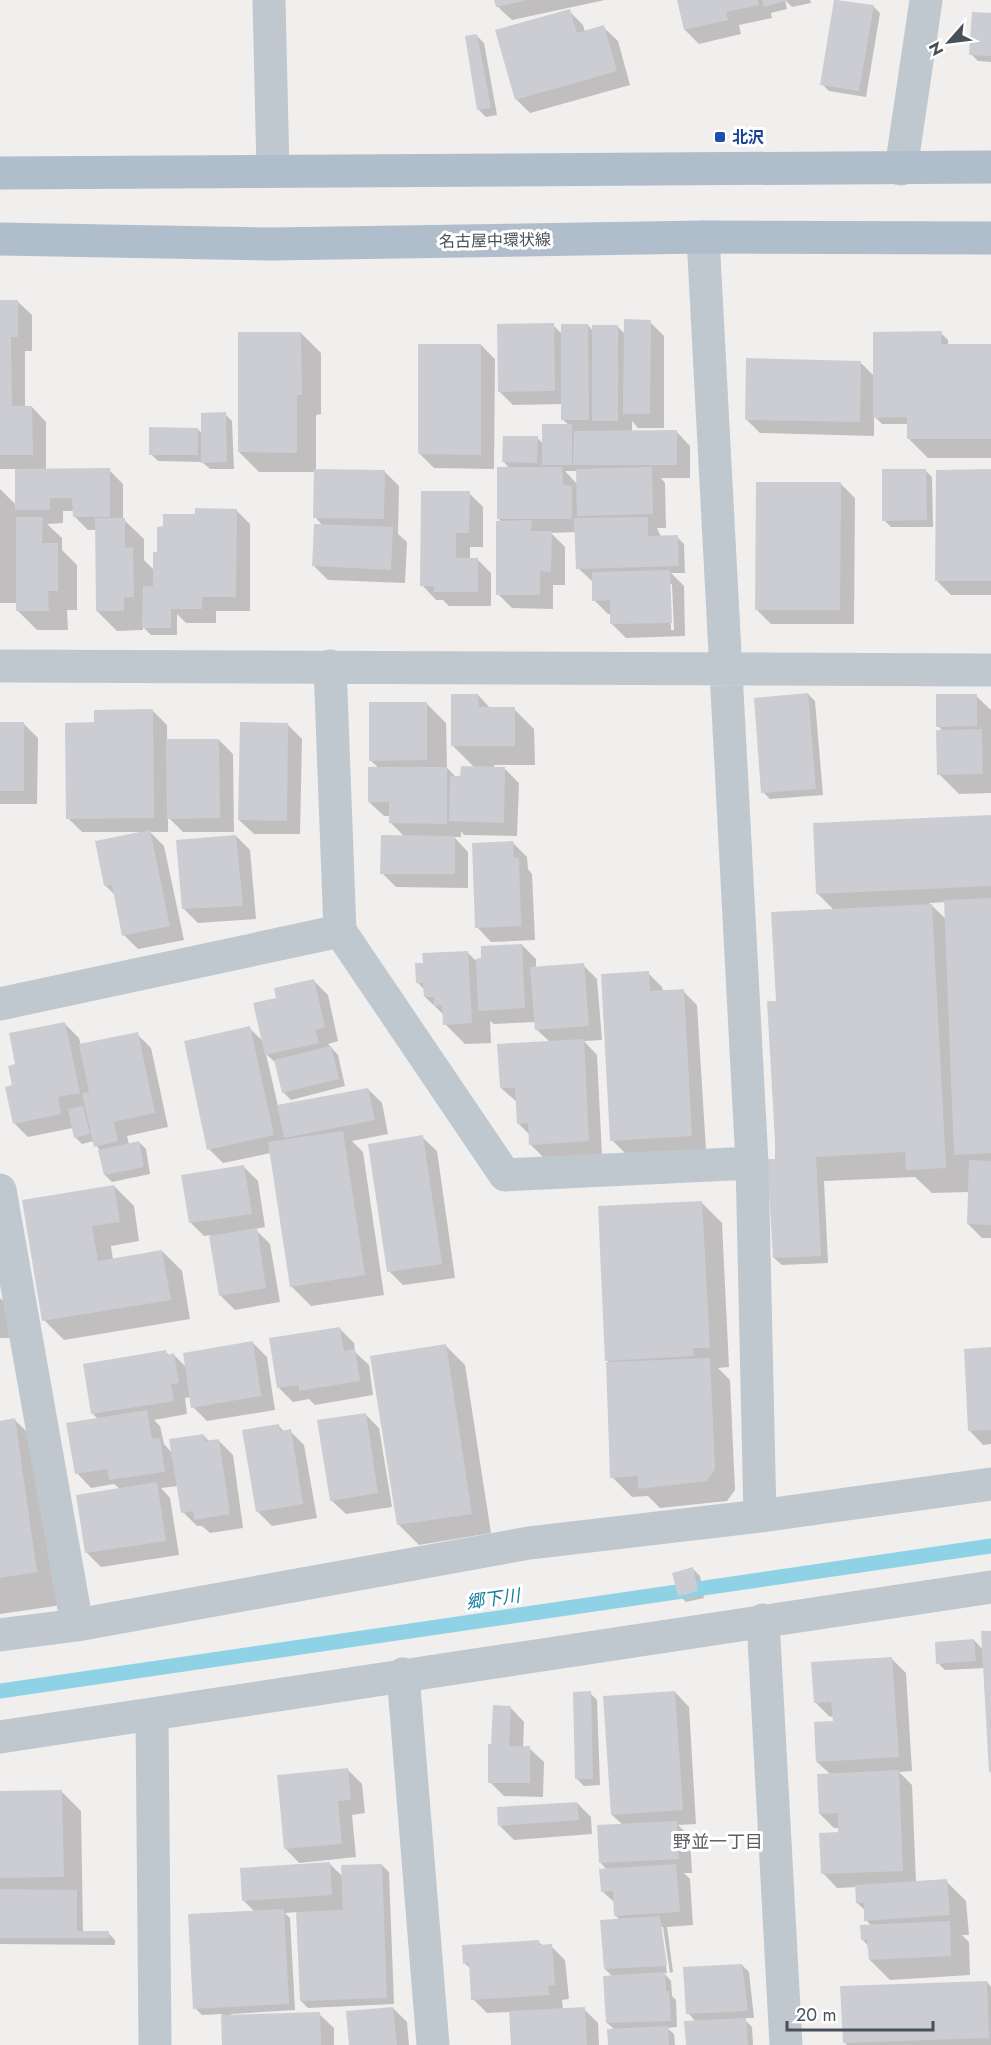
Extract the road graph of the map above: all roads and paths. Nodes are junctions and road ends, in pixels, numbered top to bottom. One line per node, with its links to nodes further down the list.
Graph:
1 (269, 0): 5 (street)
2 (926, 0): 4 (street)
3 (991, 167): 4 (main road)
4 (901, 169): 5 (main road)
5 (273, 171): 6 (main road)
6 (0, 173)
7 (703, 237): 8 (main road, 名古屋中環状線); 9 (main road, 名古屋中環状線); 12 (street)
8 (991, 238)
9 (0, 239)
10 (0, 666): 11 (street)
11 (330, 666): 12 (street); 14 (street)
12 (724, 670): 13 (street); 16 (street)
13 (991, 670)
14 (340, 931): 15 (street); 16 (street)
15 (0, 1004)
16 (752, 1163): 19 (street)
17 (0, 1190): 22 (street)
18 (991, 1484): 19 (street)
19 (760, 1516): 22 (street)
20 (991, 1587): 21 (street)
21 (763, 1620): 24 (street); 29 (street)
22 (77, 1625): 23 (street)
23 (0, 1635)
24 (403, 1674): 25 (street); 28 (street)
25 (152, 1716): 26 (street); 27 (street)
26 (0, 1737)
27 (154, 2045)
28 (433, 2045)
29 (786, 2045)

